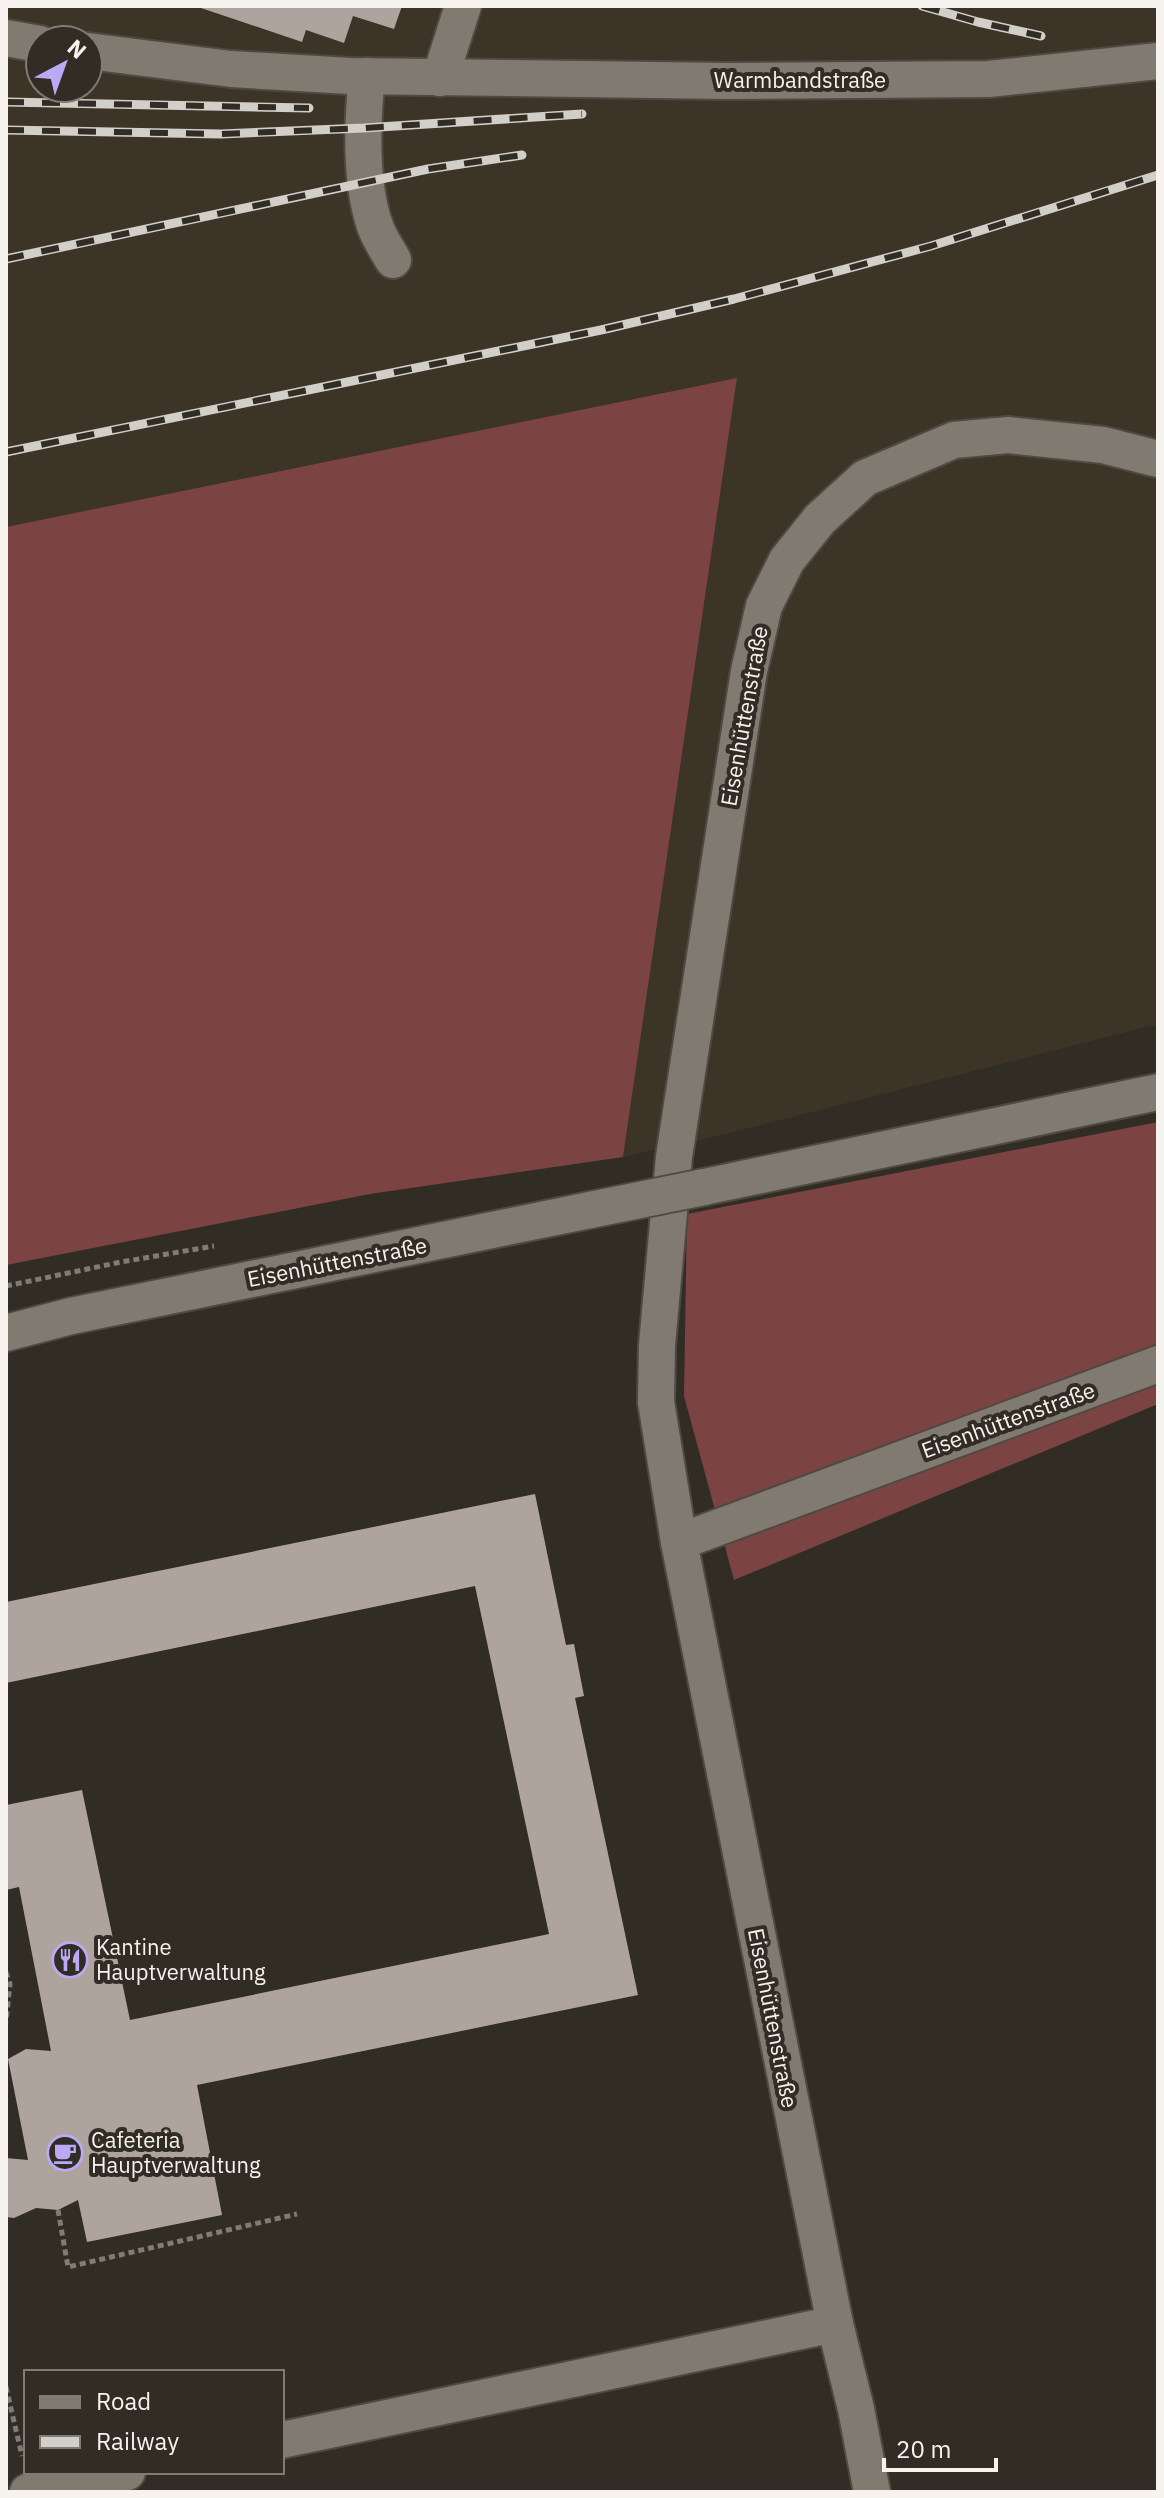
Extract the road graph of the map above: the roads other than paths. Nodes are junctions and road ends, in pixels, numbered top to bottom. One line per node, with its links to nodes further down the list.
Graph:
1 (463, 6): 5 (street)
2 (104, 53): 4 (street, Warmbandstraße)
3 (1158, 61): 5 (street, Warmbandstraße)
4 (367, 76): 5 (street, Warmbandstraße); 6 (street)
5 (440, 78)
6 (393, 260)
7 (1158, 459): 11 (street, Eisenhüttenstraße)
8 (1158, 1092): 9 (street, Eisenhüttenstraße, bridge)
9 (6, 1333)
10 (1158, 1364): 11 (street, Eisenhüttenstraße)
11 (679, 1542): 12 (street, Eisenhüttenstraße)
12 (835, 2324): 13 (street); 16 (street, Eisenhüttenstraße)
13 (284, 2440)
14 (117, 2474): 15 (street)
15 (29, 2492)
16 (872, 2492)

